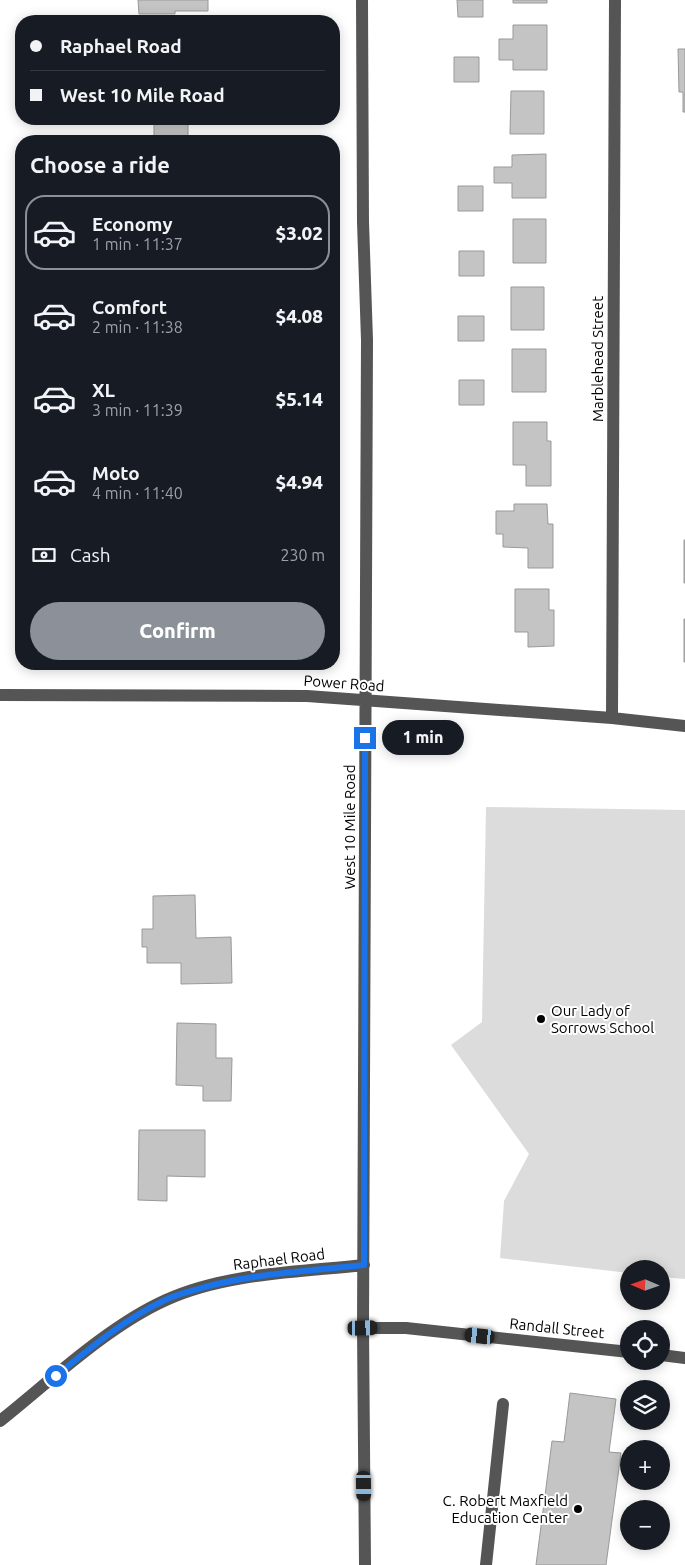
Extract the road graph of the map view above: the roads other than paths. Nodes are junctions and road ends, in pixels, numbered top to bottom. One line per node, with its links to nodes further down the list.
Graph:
1 (362, 0): 4 (street, West 10 Mile Road)
2 (615, 0): 5 (street, Marblehead Street)
3 (0, 695): 4 (street, Power Road)
4 (365, 699): 5 (street, Power Road); 7 (street, West 10 Mile Road)
5 (612, 718): 6 (street, Power Road)
6 (685, 726)
7 (364, 1265): 8 (street, West 10 Mile Road); 13 (street, Raphael Road)
8 (363, 1328): 9 (street, Randall Street); 14 (street, West 10 Mile Road)
9 (620, 1351)
10 (670, 1357): 11 (street)
11 (685, 1358)
12 (503, 1404): 15 (street)
13 (0, 1420)
14 (365, 1565)
15 (486, 1565)

